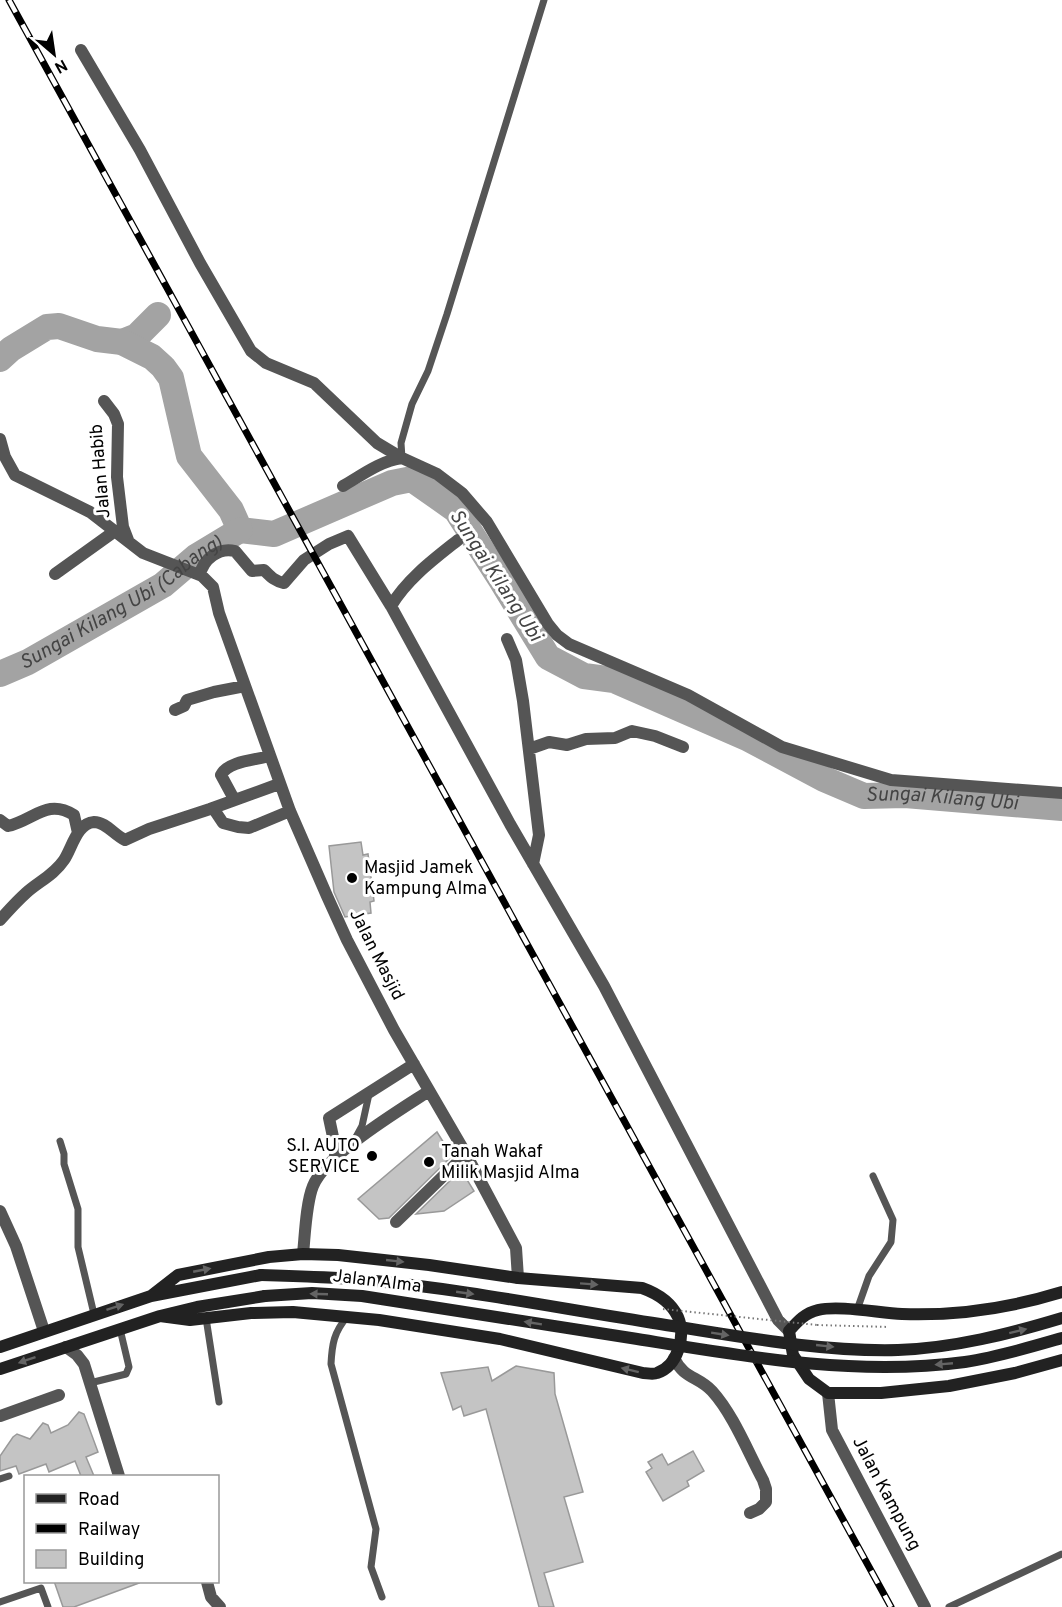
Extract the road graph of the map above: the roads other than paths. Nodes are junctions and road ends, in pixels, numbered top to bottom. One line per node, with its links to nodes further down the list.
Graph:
1 (544, 0): 5 (lane)
2 (81, 50): 5 (street)
3 (104, 401): 11 (street, Jalan Habib)
4 (0, 439): 7 (street)
5 (402, 458): 8 (street); 22 (street)
6 (0, 465): 7 (street)
7 (15, 475): 9 (street)
8 (343, 486)
9 (115, 531): 11 (street); 12 (street)
10 (458, 540): 14 (street)
11 (128, 541): 13 (street)
12 (55, 574)
13 (197, 574): 14 (street); 16 (street, Jalan Masjid)
14 (391, 606): 28 (street)
15 (507, 639): 19 (street)
16 (245, 686): 17 (street); 20 (street, Jalan Masjid)
17 (175, 710)
18 (683, 747): 19 (street)
19 (530, 749): 28 (street)
20 (270, 756): 21 (street, Jalan Masjid); 23 (street)
21 (279, 783): 23 (street); 25 (street, Jalan Masjid)
22 (1062, 793)
23 (234, 799): 24 (street)
24 (213, 808): 25 (street); 27 (street)
25 (290, 812): 30 (street, Jalan Masjid)
26 (0, 820): 27 (street)
27 (78, 833): 29 (street)
28 (533, 864): 52 (street)
29 (1, 919)
30 (414, 1064): 31 (street); 32 (street, Jalan Masjid)
31 (370, 1091): 34 (lane); 36 (street)
32 (429, 1091): 34 (street); 35 (street, Jalan Masjid)
33 (60, 1141): 45 (lane)
34 (352, 1144): 36 (street)
35 (466, 1154): 39 (street); 41 (street, Jalan Masjid)
36 (334, 1160): 40 (street)
37 (873, 1176): 44 (lane)
38 (0, 1212): 51 (street)
39 (396, 1222)
40 (303, 1254): 41 (main road, one-way to 41); 43 (main road, one-way to 40)
41 (518, 1278): 56 (main road, one-way to 56)
42 (1062, 1292): 44 (main road)
43 (151, 1296): 45 (main road, Jalan Alma, one-way to 43); 49 (main road, Jalan Alma, one-way to 49, bridge)
44 (857, 1310): 52 (main road)
45 (94, 1314): 51 (main road, Jalan Alma)
46 (160, 1316): 48 (main road); 50 (main road, Jalan Alma); 53 (main road, Jalan Alma, one-way to 46, bridge)
47 (347, 1317): 48 (main road); 56 (main road, one-way to 47); 70 (lane)
48 (206, 1318): 62 (lane)
49 (1062, 1318)
50 (120, 1329): 55 (main road, Jalan Alma); 59 (lane)
51 (44, 1331): 54 (main road, Jalan Alma)
52 (789, 1331): 60 (main road)
53 (1062, 1338)
54 (0, 1347)
55 (66, 1347): 58 (main road, Jalan Alma, one-way to 58); 59 (street)
56 (674, 1358): 67 (street)
57 (1062, 1360): 60 (main road)
58 (0, 1369)
59 (90, 1383): 64 (street)
60 (828, 1393): 74 (street, Jalan Kampung)
61 (59, 1395): 63 (street)
62 (219, 1402)
63 (0, 1416)
64 (119, 1475)
65 (9, 1476): 66 (lane)
66 (0, 1479)
67 (750, 1514)
68 (1062, 1554): 75 (lane)
69 (208, 1583): 73 (street)
70 (382, 1597)
71 (0, 1602): 72 (lane)
72 (48, 1607)
73 (220, 1607)
74 (925, 1607)
75 (950, 1607)

